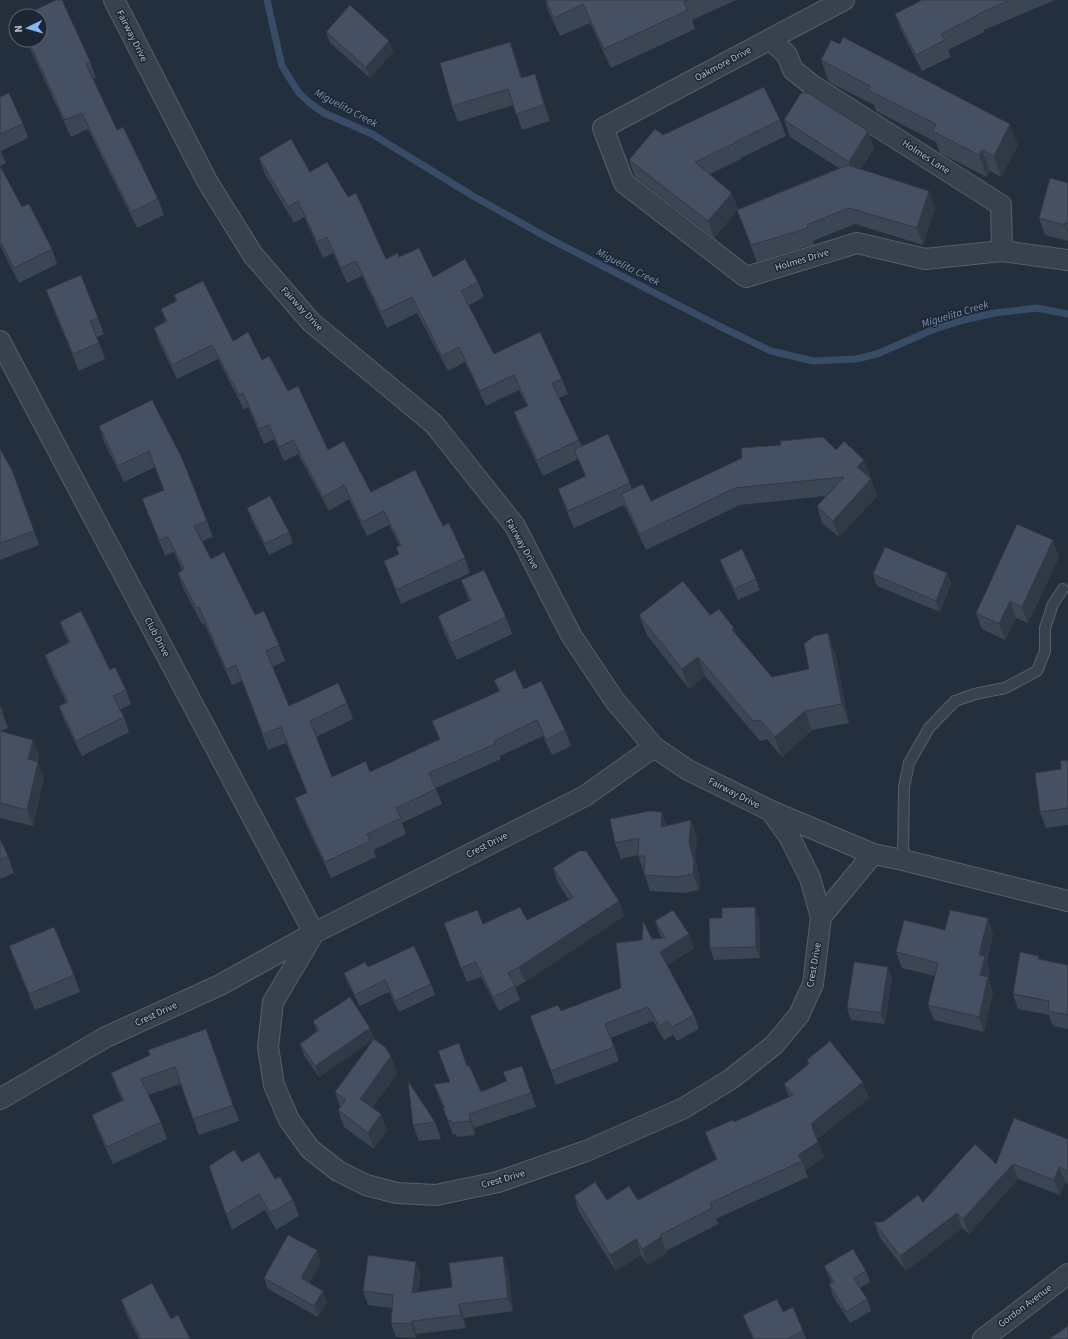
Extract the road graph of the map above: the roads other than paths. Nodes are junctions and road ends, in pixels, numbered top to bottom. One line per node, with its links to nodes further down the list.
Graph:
1 (114, 0): 9 (street, Fairway Drive)
2 (844, 0): 3 (street, Oakmore Drive)
3 (770, 39): 4 (street, Oakmore Drive); 5 (street, Holmes Lane)
4 (603, 128): 5 (street, Holmes Drive)
5 (1002, 251): 6 (street, Holmes Drive)
6 (1068, 260)
7 (0, 341): 15 (street, Club Drive)
8 (1063, 589): 12 (lane)
9 (654, 747): 10 (street, Fairway Drive); 15 (street, Crest Drive)
10 (771, 811): 11 (street, Fairway Drive); 14 (street, Crest Drive)
11 (873, 854): 12 (street, Fairway Drive); 14 (street)
12 (903, 860): 13 (street, Fairway Drive)
13 (1068, 901)
14 (821, 917): 15 (street, Crest Drive)
15 (314, 933): 16 (street, Crest Drive)
16 (0, 1099)
17 (1068, 1274): 18 (street, Gordon Avenue)
18 (983, 1339)

